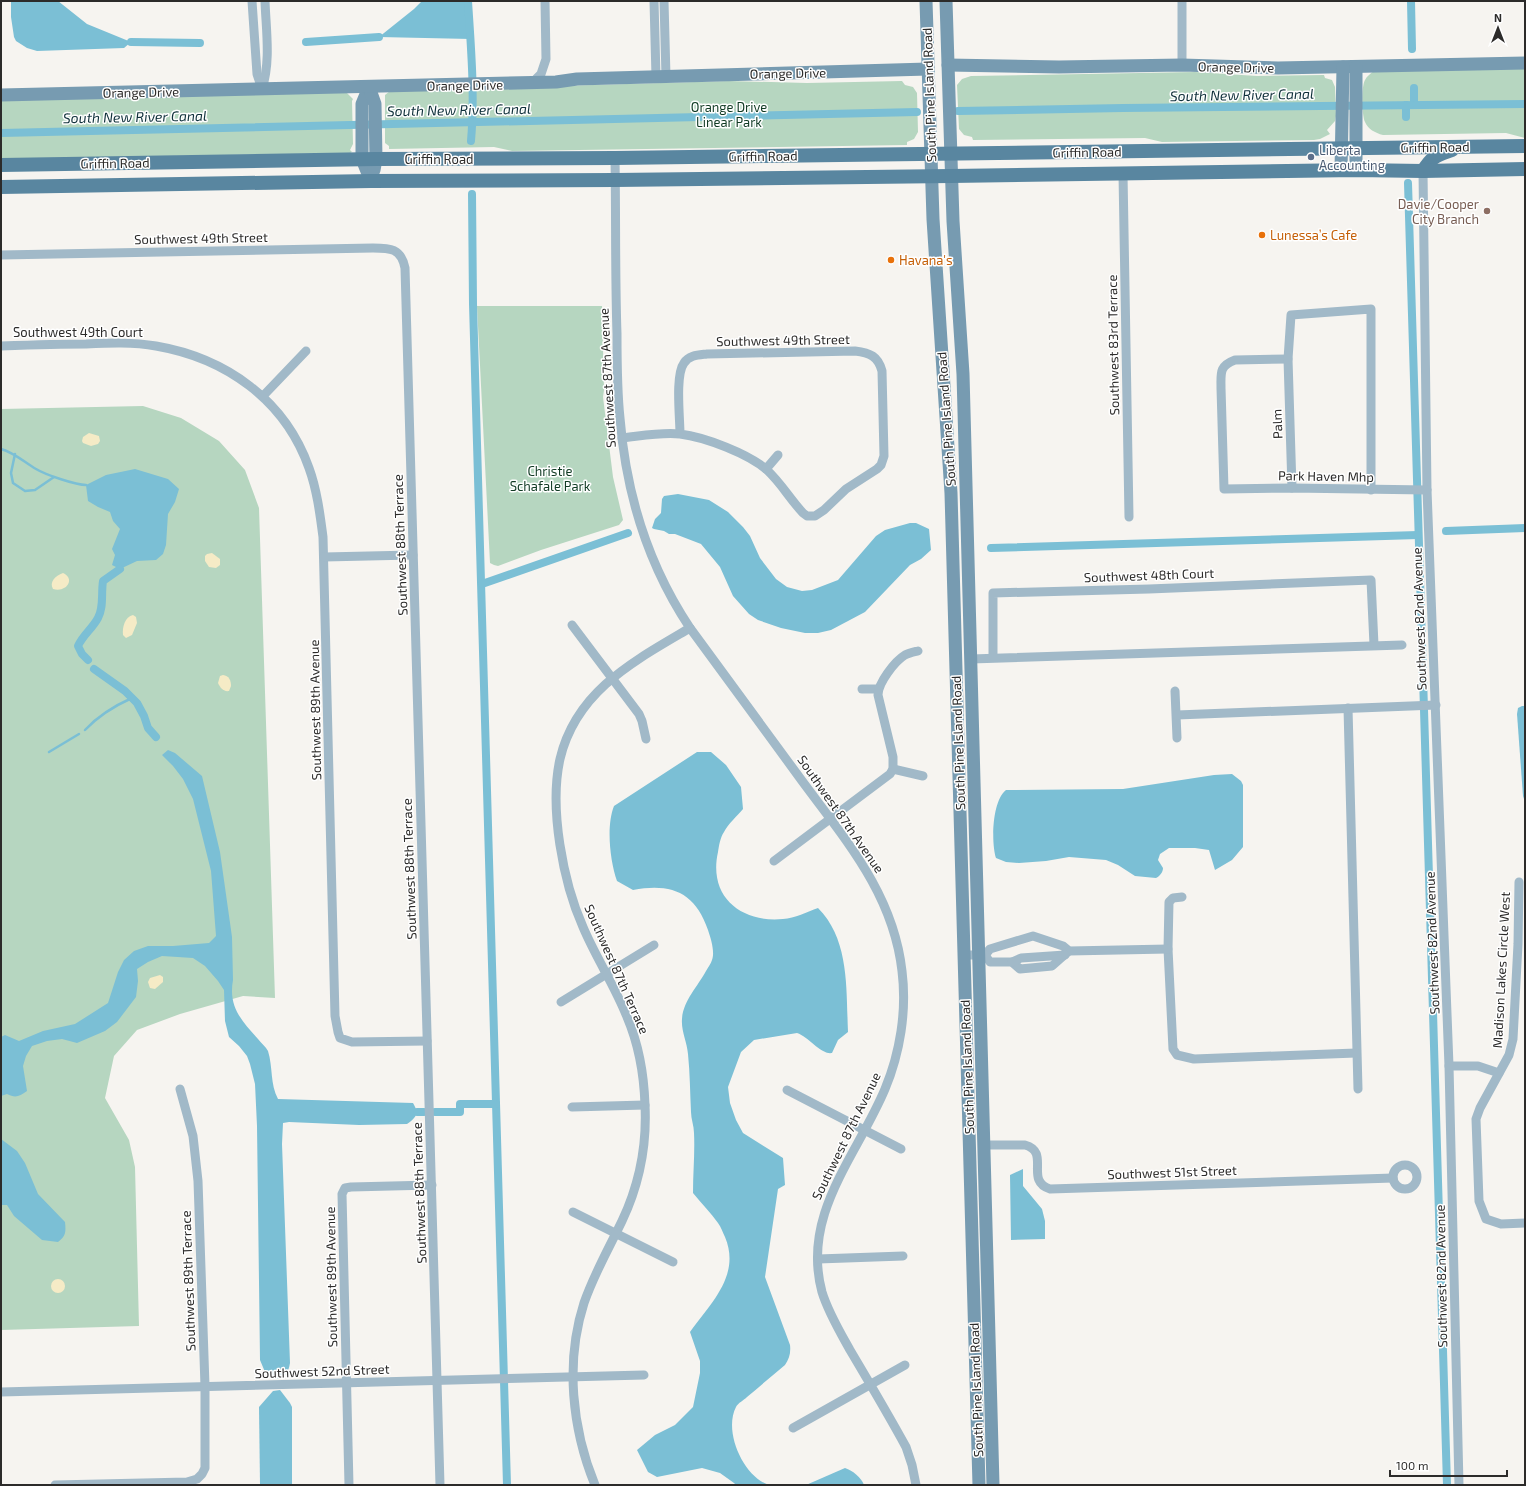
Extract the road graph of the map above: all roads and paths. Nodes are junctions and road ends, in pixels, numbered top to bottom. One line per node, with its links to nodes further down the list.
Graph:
1 (252, 1): 2 (street); 18 (street)
2 (265, 1): 18 (street)
3 (545, 1): 16 (street)
4 (654, 1): 15 (street)
5 (664, 1): 15 (street)
6 (926, 1): 14 (main road, South Pine Island Road)
7 (946, 1): 10 (main road, South Pine Island Road)
8 (1182, 1): 11 (street)
9 (1525, 63): 13 (main road, Orange Drive)
10 (948, 65): 11 (main road, Orange Drive); 26 (main road, South Pine Island Road)
11 (1182, 65): 12 (main road, Orange Drive)
12 (1343, 67): 13 (main road, Orange Drive); 20 (main road)
13 (1356, 67): 21 (main road)
14 (928, 69): 15 (main road, Orange Drive); 25 (main road, South Pine Island Road)
15 (661, 77): 16 (main road, Orange Drive)
16 (532, 83): 17 (main road, Orange Drive)
17 (369, 87): 18 (main road, Orange Drive); 24 (main road)
18 (262, 89): 19 (main road, Orange Drive)
19 (1, 95)
20 (1342, 142): 21 (main road, Griffin Road); 26 (main road, Griffin Road); 30 (main road)
21 (1357, 142): 22 (main road, Griffin Road); 31 (main road)
22 (1461, 146): 23 (main road, Griffin Road); 32 (main road)
23 (1525, 146)
24 (369, 153): 27 (main road, Griffin Road); 28 (main road, Griffin Road); 37 (main road)
25 (931, 154): 26 (main road, Griffin Road); 27 (main road, Griffin Road); 34 (main road, South Pine Island Road)
26 (950, 154): 35 (main road, South Pine Island Road)
27 (615, 158): 36 (street, Southwest 87th Avenue)
28 (1, 165)
29 (1525, 169): 32 (main road, Griffin Road)
30 (1341, 170): 31 (main road, Griffin Road); 33 (main road, Griffin Road)
31 (1356, 170): 32 (main road, Griffin Road)
32 (1423, 171): 51 (street, Southwest 82nd Avenue)
33 (1123, 174): 35 (main road, Griffin Road); 52 (street, Southwest 83rd Terrace)
34 (932, 176): 35 (main road, Griffin Road); 36 (main road, Griffin Road); 71 (main road, South Pine Island Road)
35 (951, 176): 61 (main road, South Pine Island Road)
36 (615, 180): 37 (main road, Griffin Road); 46 (street, Southwest 87th Avenue)
37 (371, 181): 38 (main road, Griffin Road)
38 (1, 186)
39 (400, 254): 40 (street, Southwest 49th Street); 53 (street, Southwest 88th Terrace)
40 (1, 256)
41 (1, 346): 44 (street, Southwest 49th Court)
42 (306, 351): 44 (street)
43 (1288, 359): 49 (street, Palm); 49 (street, Park Haven Mhp); 50 (street, Palm)
44 (263, 396): 54 (street, Southwest 89th Avenue)
45 (680, 434): 46 (street); 48 (street); 48 (street, Southwest 49th Street)
46 (622, 438): 56 (street, Southwest 87th Avenue)
47 (778, 455): 48 (street)
48 (766, 470)
49 (1292, 488): 50 (street, Park Haven Mhp)
50 (1372, 490): 51 (street, Park Haven Mhp)
51 (1427, 490): 66 (street, Southwest 82nd Avenue)
52 (1129, 517)
53 (413, 555): 54 (street); 91 (street, Southwest 88th Terrace)
54 (324, 557): 91 (street, Southwest 89th Avenue)
55 (572, 625): 62 (street)
56 (690, 628): 62 (street, Southwest 87th Terrace); 75 (street, Southwest 87th Avenue)
57 (1374, 645): 58 (street); 60 (street); 60 (street, Southwest 48th Court)
58 (1402, 645)
59 (918, 650): 64 (street)
60 (993, 657): 61 (street)
61 (971, 659): 72 (main road, South Pine Island Road)
62 (612, 678): 70 (street); 89 (street, Southwest 87th Terrace)
63 (862, 689): 64 (street)
64 (878, 689): 73 (street)
65 (1176, 691): 68 (street)
66 (1432, 705): 67 (street); 93 (street, Southwest 82nd Avenue)
67 (1348, 708): 68 (street); 92 (street)
68 (1177, 715): 69 (street)
69 (1177, 738)
70 (646, 739)
71 (958, 756): 72 (main road); 84 (main road, South Pine Island Road)
72 (973, 756): 85 (main road, South Pine Island Road)
73 (893, 769): 74 (street); 75 (street)
74 (923, 776)
75 (830, 819): 76 (street); 100 (street, Southwest 87th Avenue)
76 (774, 861)
77 (1519, 882): 80 (street, Madison Lakes Circle West)
78 (1182, 897): 82 (street)
79 (1047, 941): 83 (street); 85 (street); 86 (street)
80 (1522, 944): 94 (street, Madison Lakes Circle West)
81 (654, 945): 89 (street)
82 (1168, 949): 83 (street); 92 (street)
83 (1068, 953): 86 (street); 88 (street)
84 (964, 955): 85 (street); 125 (main road, South Pine Island Road)
85 (982, 955): 87 (street); 101 (main road, South Pine Island Road)
86 (1042, 957): 87 (street); 88 (street)
87 (1012, 962): 88 (street)
88 (1040, 968)
89 (606, 974): 90 (street); 98 (street, Southwest 87th Terrace)
90 (561, 1002)
91 (427, 1041): 104 (street, Southwest 88th Terrace)
92 (1356, 1053): 96 (street)
93 (1449, 1066): 94 (street); 127 (street, Southwest 82nd Avenue)
94 (1499, 1073): 106 (street, Madison Lakes Circle West)
95 (180, 1089): 117 (street, Southwest 89th Terrace)
96 (1358, 1089)
97 (787, 1090): 100 (street)
98 (645, 1105): 99 (street); 107 (street, Southwest 87th Terrace)
99 (572, 1107)
100 (865, 1130): 102 (street); 109 (street, Southwest 87th Avenue)
101 (984, 1145): 103 (street, Southwest 51st Street); 126 (main road, South Pine Island Road)
102 (901, 1149)
103 (1393, 1178)
104 (432, 1185): 114 (street, Southwest 88th Terrace); 115 (street, Southwest 89th Avenue)
105 (573, 1212): 107 (street)
106 (1525, 1223)
107 (616, 1234): 110 (street); 113 (street, Southwest 87th Terrace)
108 (903, 1256): 109 (street)
109 (818, 1258): 116 (street, Southwest 87th Avenue)
110 (672, 1262)
111 (906, 1365): 116 (street)
112 (644, 1375): 113 (street, Southwest 52nd Street)
113 (573, 1376): 114 (street, Southwest 52nd Street); 123 (street, Southwest 87th Terrace)
114 (437, 1380): 115 (street, Southwest 52nd Street); 122 (street, Southwest 88th Terrace)
115 (346, 1383): 117 (street, Southwest 52nd Street); 121 (street, Southwest 89th Avenue)
116 (870, 1385): 119 (street); 124 (street, Southwest 87th Avenue)
117 (205, 1386): 118 (street, Southwest 52nd Street); 120 (street, Southwest 89th Terrace)
118 (1, 1392)
119 (793, 1428)
120 (55, 1485)
121 (349, 1485)
122 (440, 1485)
123 (595, 1485)
124 (916, 1485)
125 (979, 1485)
126 (993, 1485)
127 (1459, 1485)

